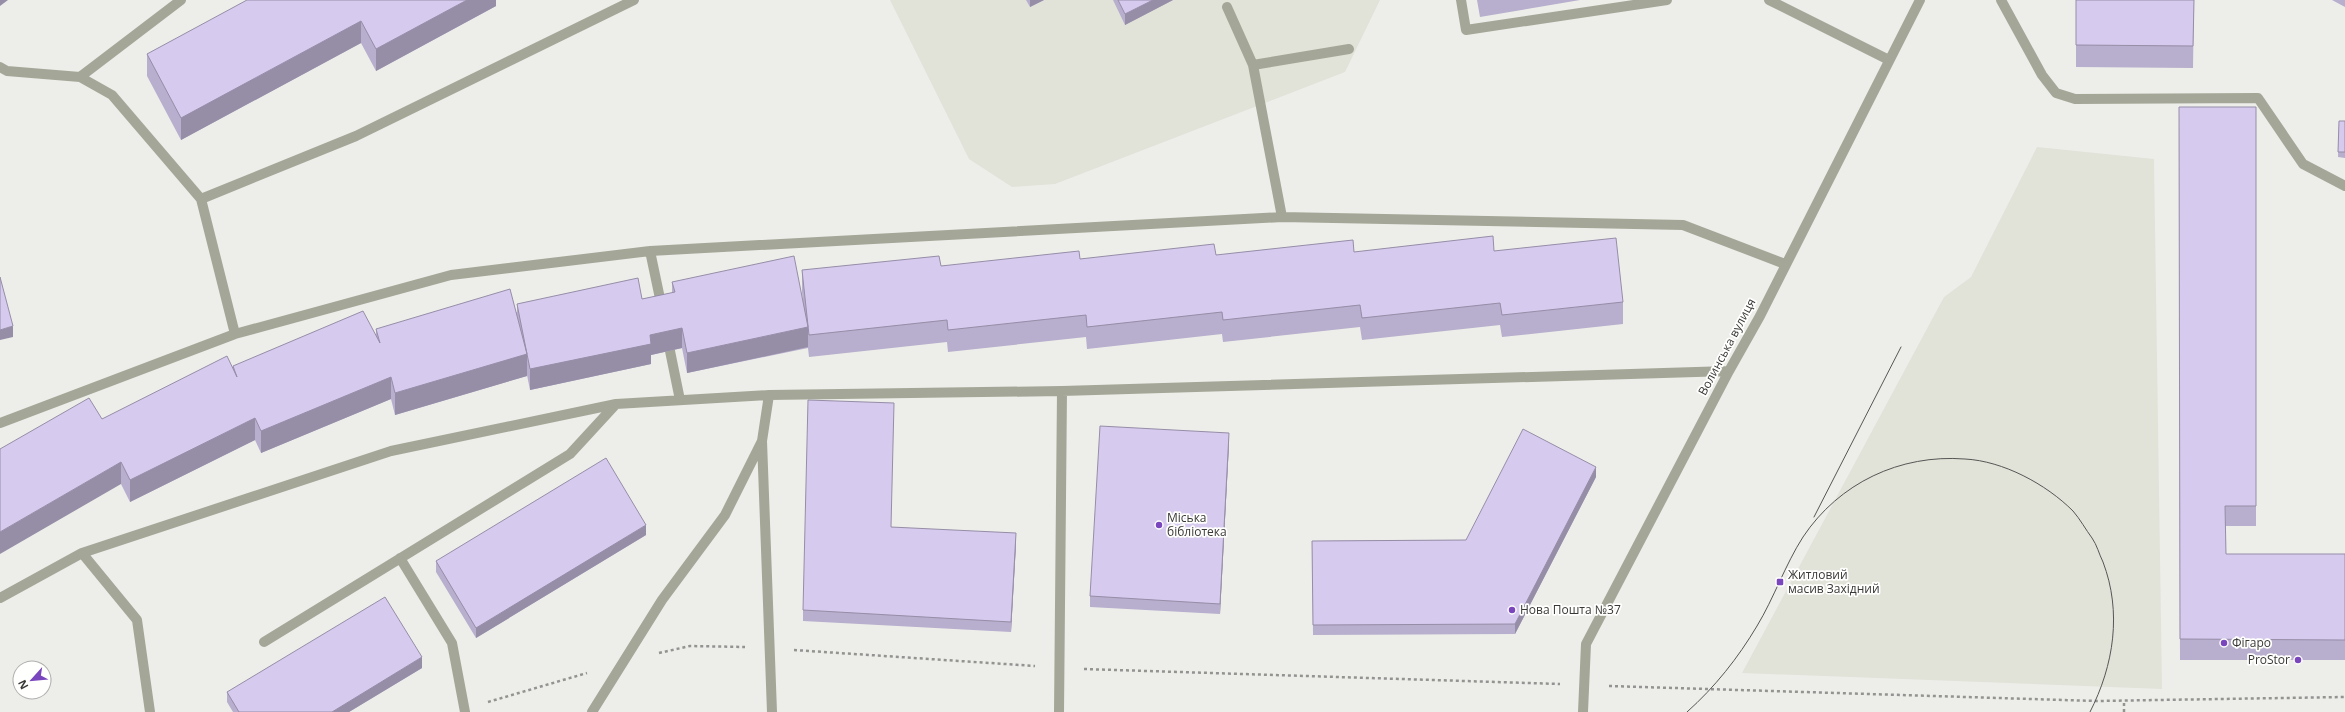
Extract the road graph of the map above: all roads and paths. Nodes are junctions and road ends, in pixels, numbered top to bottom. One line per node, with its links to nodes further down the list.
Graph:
1 (181, 0): 13 (street)
2 (634, 0): 15 (street)
3 (1461, 0): 4 (street)
4 (1667, 0)
5 (1769, 0): 10 (street)
6 (1920, 0): 10 (street, Волинська вулиця)
7 (2001, 0): 14 (street)
8 (1227, 7): 11 (street)
9 (1349, 49): 11 (street)
10 (1889, 60): 18 (street, Волинська вулиця)
11 (1253, 64): 16 (street)
12 (0, 67): 13 (street)
13 (80, 77): 15 (street)
14 (2345, 186)
15 (201, 199): 20 (street)
16 (1282, 217): 17 (street); 18 (street)
17 (650, 251): 19 (street); 20 (street)
18 (1785, 264): 22 (street, Волинська вулиця)
19 (663, 315)
20 (235, 334): 27 (street)
21 (670, 351): 25 (street)
22 (1728, 371): 23 (street); 36 (street, Волинська вулиця)
23 (1062, 391): 24 (street); 35 (street)
24 (769, 395): 25 (street); 28 (street)
25 (680, 400): 26 (street)
26 (616, 404): 29 (street); 30 (street)
27 (0, 423)
28 (762, 441): 33 (street); 34 (street)
29 (82, 554): 31 (street); 40 (street)
30 (400, 558): 32 (street); 39 (street)
31 (0, 598)
32 (264, 642)
33 (769, 648): 34 (path); 35 (path); 42 (street)
34 (624, 661): 39 (path); 41 (street)
35 (1059, 668): 36 (path); 43 (street)
36 (1584, 685): 38 (path); 44 (street, Волинська вулиця)
37 (2345, 697): 38 (path)
38 (2124, 700): 45 (path)
39 (465, 710)
40 (150, 712)
41 (592, 712)
42 (772, 712)
43 (1059, 712)
44 (1584, 712)
45 (2124, 712)

